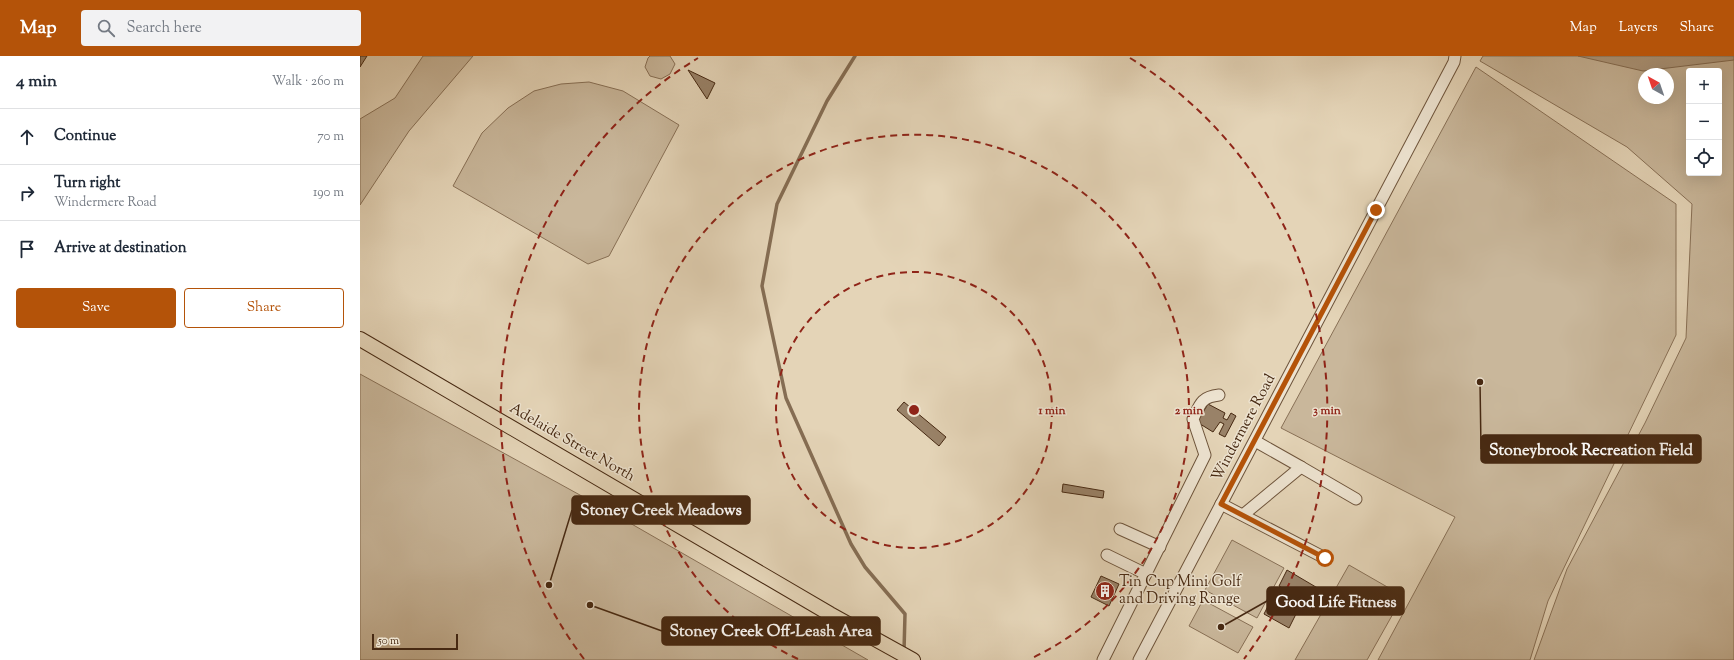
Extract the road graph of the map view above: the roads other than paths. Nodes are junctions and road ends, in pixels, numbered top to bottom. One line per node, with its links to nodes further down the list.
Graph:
1 (1455, 56): 4 (street, Windermere Road)
2 (360, 339): 14 (main road, Adelaide Street North)
3 (1219, 395): 10 (street)
4 (1255, 441): 5 (street); 7 (street, Windermere Road)
5 (1301, 467): 6 (street); 8 (street)
6 (1356, 499)
7 (1221, 504): 8 (street); 16 (street, Windermere Road)
8 (1243, 515): 12 (street)
9 (1120, 529): 10 (street)
10 (1160, 547): 13 (street)
11 (1107, 555): 13 (street)
12 (1325, 558)
13 (1146, 574): 15 (street)
14 (913, 660)
15 (1103, 660)
16 (1139, 660)

